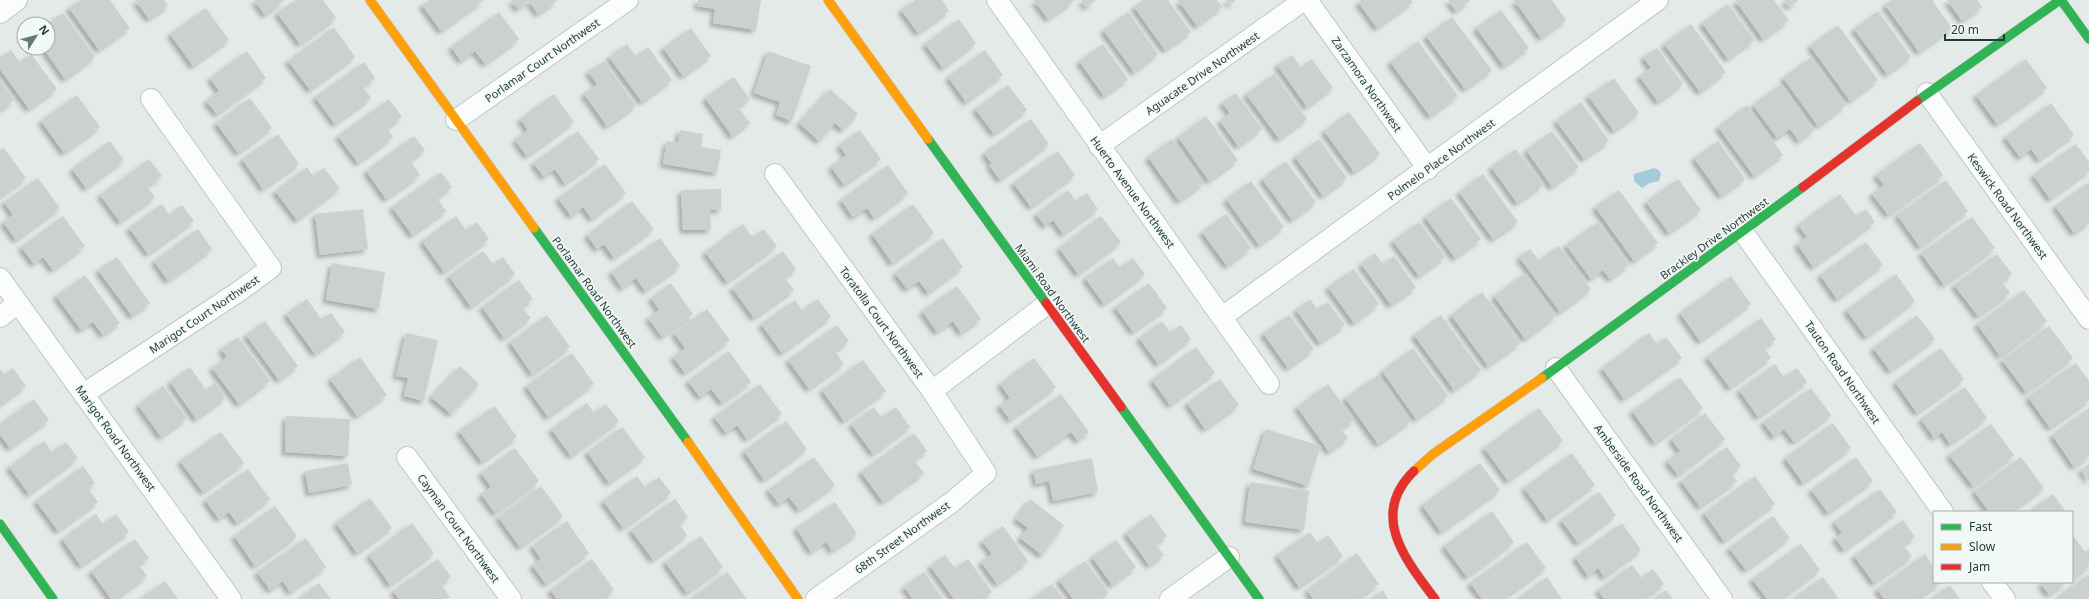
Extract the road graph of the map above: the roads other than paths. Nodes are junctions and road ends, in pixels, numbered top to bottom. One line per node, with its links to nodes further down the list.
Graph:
1 (17, 0): 9 (street)
2 (370, 0): 13 (street, Porlamar Road Northwest)
3 (628, 0): 13 (street, Porlamar Court Northwest)
4 (828, 0): 20 (street, Miami Road Northwest)
5 (997, 0): 14 (street, Huerto Avenue Northwest)
6 (1306, 0): 14 (street, Aguacate Drive Northwest); 15 (street, Zarzamora Northwest)
7 (1658, 0): 15 (street, Polmelo Place Northwest)
8 (2061, 0): 10 (street); 11 (street, Brackley Drive Northwest)
9 (0, 13)
10 (2089, 39)
11 (1928, 93): 17 (street, Brackley Drive Northwest); 23 (street, Keswick Road Northwest)
12 (151, 99): 27 (street, Marigot Court Northwest)
13 (456, 120): 37 (street, Porlamar Road Northwest)
14 (1099, 146): 22 (street, Huerto Avenue Northwest)
15 (1428, 169): 22 (street, Polmelo Place Northwest)
16 (775, 174): 26 (street, Toratolla Court Northwest)
17 (1743, 232): 24 (street, Brackley Drive Northwest); 30 (street, Tauton Road Northwest)
18 (0, 278): 19 (street, Marigot Road Northwest)
19 (18, 303): 21 (street); 27 (street, Marigot Road Northwest)
20 (1047, 304): 26 (street); 32 (street, Miami Road Northwest)
21 (0, 316)
22 (1222, 317): 25 (street, Huerto Avenue Northwest)
23 (2089, 319)
24 (1556, 368): 41 (street, Brackley Drive Northwest); 42 (street, Amberside Road Northwest)
25 (1269, 384)
26 (932, 391): 29 (street, Toratolla Court Northwest)
27 (85, 394): 35 (street, Marigot Road Northwest)
28 (407, 457): 36 (street, Cayman Court Northwest)
29 (986, 473): 38 (street, 68th Street Northwest)
30 (1942, 511)
31 (0, 524): 34 (street)
32 (1229, 557): 39 (street); 40 (street, Miami Road Northwest)
33 (1993, 583): 43 (street)
34 (53, 599)
35 (231, 599)
36 (511, 599)
37 (798, 599)
38 (816, 599)
39 (1170, 599)
40 (1259, 599)
41 (1435, 599)
42 (1722, 599)
43 (2005, 599)

